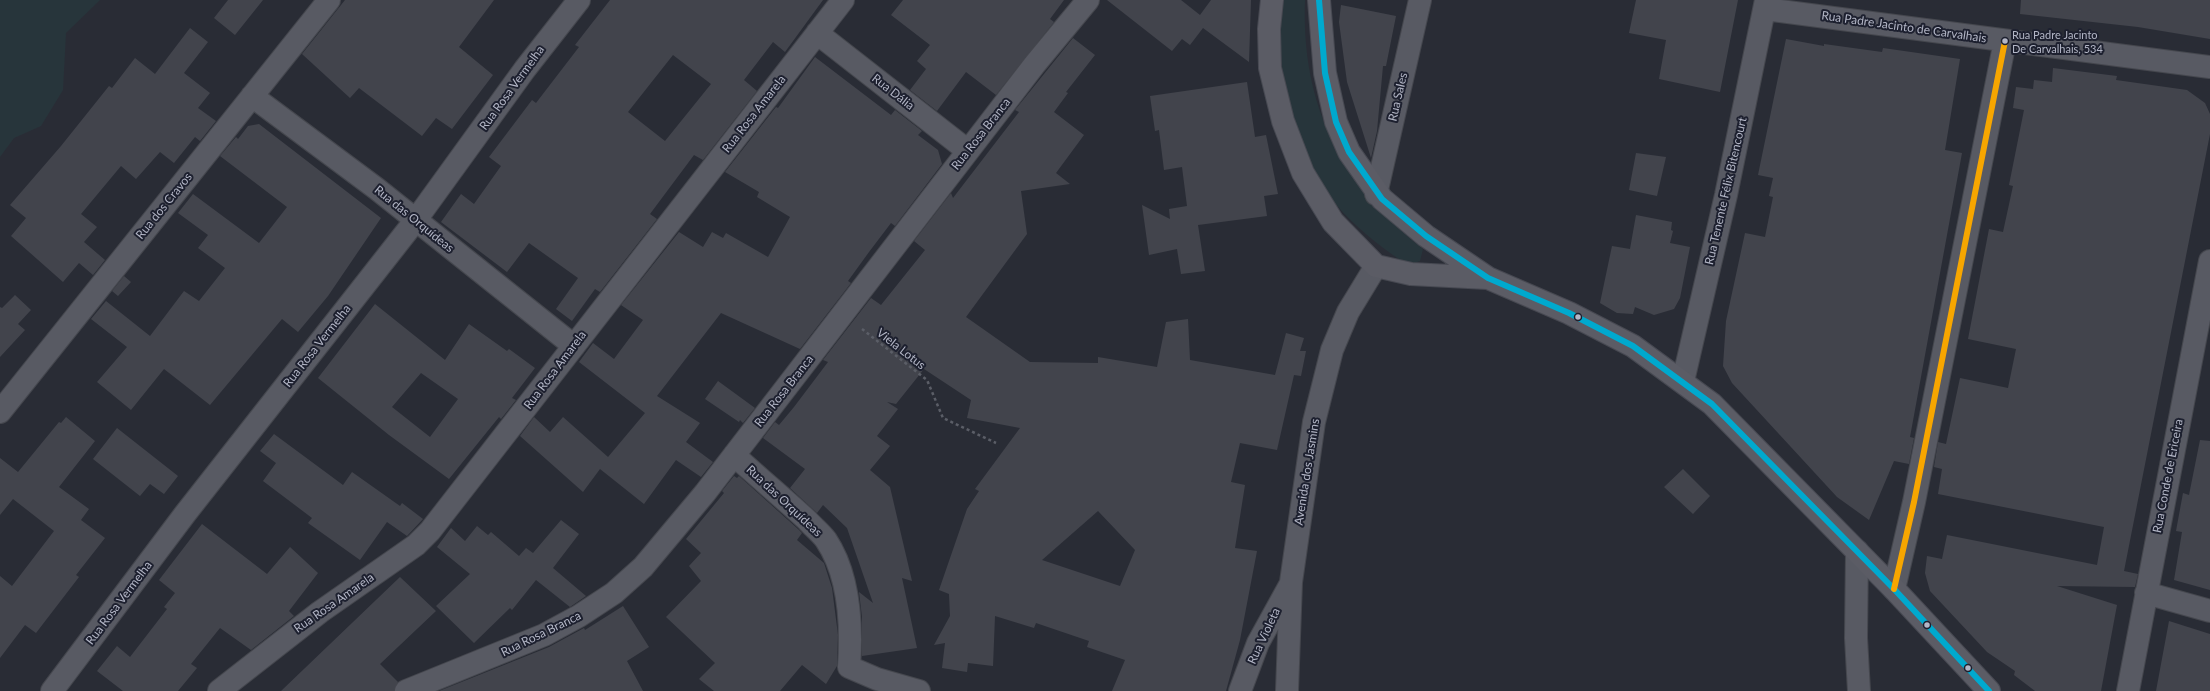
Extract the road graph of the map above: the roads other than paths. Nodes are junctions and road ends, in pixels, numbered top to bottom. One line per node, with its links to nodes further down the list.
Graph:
1 (329, 0): 12 (street, Rua dos Cravos)
2 (579, 0): 15 (street, Rua Rosa Vermelha)
3 (843, 0): 9 (street, Rua Rosa Amarela)
4 (1088, 0): 13 (street, Rua Rosa Branca)
5 (1272, 0): 17 (main road)
6 (1319, 0): 14 (main road)
7 (1420, 0): 14 (street, Rua Sales)
8 (1766, 5): 10 (street, Rua Padre Jacinto de Carvalhais); 20 (street, Rua Tenente Félix Bitencourt)
9 (817, 33): 13 (street, Rua Dália); 19 (street, Rua Rosa Amarela)
10 (2005, 41): 11 (street, Rua Padre Jacinto de Carvalhais); 25 (street)
11 (2210, 67)
12 (252, 96): 15 (street, Rua das Orquídeas); 21 (street, Rua dos Cravos)
13 (968, 151): 22 (street, Rua Rosa Branca)
14 (1376, 194): 18 (main road)
15 (415, 221): 19 (street, Rua das Orquídeas); 28 (street, Rua Rosa Vermelha)
16 (2210, 261): 26 (street, Rua Conde de Ericeira)
17 (1376, 266): 18 (main road); 24 (street, Avenida dos Jasmins)
18 (1488, 278): 20 (main road)
19 (574, 346): 29 (street, Rua Rosa Amarela)
20 (1683, 381): 23 (main road)
21 (0, 412)
22 (734, 455): 30 (street, Rua Rosa Branca); 31 (street, Rua das Orquídeas)
23 (1857, 551): 25 (main road); 34 (street)
24 (1291, 582): 32 (street, Rua Violeta); 33 (street, Avenida dos Jasmins)
25 (1894, 589): 35 (main road)
26 (2146, 593): 27 (street); 36 (street, Rua Conde de Ericeira)
27 (2210, 612)
28 (52, 691)
29 (219, 691)
30 (406, 691)
31 (919, 691)
32 (1240, 691)
33 (1287, 691)
34 (1860, 691)
35 (1989, 691)
36 (2128, 691)

